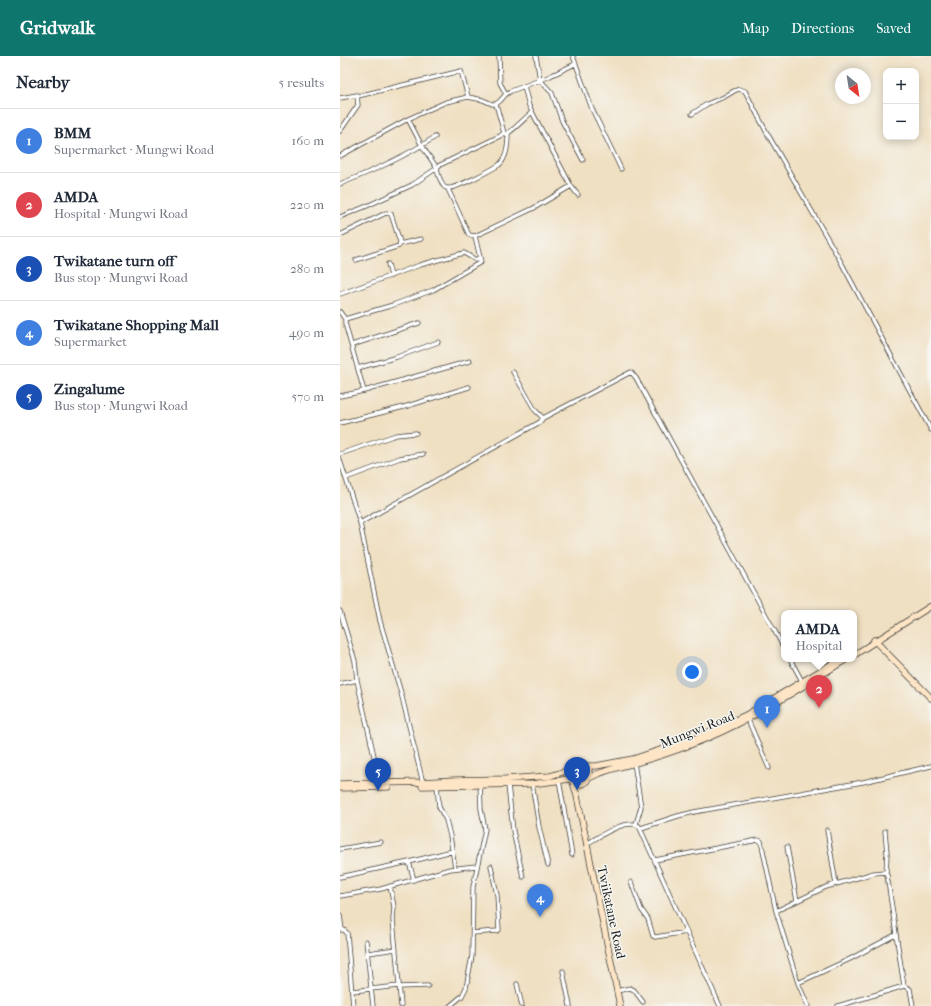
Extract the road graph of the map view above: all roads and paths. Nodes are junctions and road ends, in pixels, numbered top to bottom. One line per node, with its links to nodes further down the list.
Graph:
1 (500, 56): 7 (street)
2 (536, 56): 5 (street)
3 (572, 56): 4 (street)
4 (575, 64): 5 (street); 22 (street)
5 (540, 80): 6 (street); 20 (street)
6 (524, 86): 7 (street); 12 (street)
7 (506, 94): 11 (street)
8 (358, 96): 9 (street); 10 (street); 15 (street)
9 (468, 97): 11 (street); 14 (street)
10 (340, 98)
11 (496, 104): 16 (street)
12 (532, 112): 16 (street); 24 (street)
13 (692, 114): 50 (street)
14 (408, 120): 18 (street); 19 (street)
15 (340, 131)
16 (505, 134): 21 (street); 25 (street)
17 (435, 137): 18 (street)
18 (422, 146): 21 (street); 23 (street)
19 (340, 156)
20 (583, 160)
21 (437, 168): 25 (street); 27 (street)
22 (621, 169)
23 (340, 184)
24 (571, 186): 26 (street); 29 (street)
25 (448, 189): 29 (street)
26 (578, 195)
27 (340, 217)
28 (340, 235): 31 (street)
29 (475, 236): 32 (street)
30 (421, 239): 31 (street)
31 (400, 244): 33 (street)
32 (480, 257): 35 (street); 38 (street)
33 (356, 260)
34 (388, 264): 35 (street)
35 (391, 276): 36 (street)
36 (340, 294)
37 (340, 312): 38 (street)
38 (345, 319): 41 (street)
39 (419, 323): 41 (street)
40 (438, 342): 43 (street)
41 (352, 344): 43 (street)
42 (470, 361): 46 (street)
43 (358, 368): 46 (street)
44 (513, 372): 48 (street)
45 (469, 387): 49 (street)
46 (364, 391): 47 (street)
47 (340, 396)
48 (543, 418): 56 (street); 61 (street)
49 (340, 423)
50 (931, 430)
51 (416, 433): 52 (street)
52 (340, 454)
53 (422, 454): 55 (street)
54 (340, 460): 55 (street)
55 (346, 478): 56 (street)
56 (360, 523): 82 (street)
57 (931, 602): 60 (main road)
58 (931, 606): 60 (main road)
59 (340, 612): 67 (street)
60 (874, 640): 62 (main road); 63 (main road); 70 (main road)
61 (781, 643)
62 (857, 648)
63 (857, 653)
64 (792, 662): 68 (street)
65 (835, 662): 68 (main road, Mungwi Road)
66 (842, 662): 71 (main road, Mungwi Road)
67 (357, 680): 69 (street); 80 (street)
68 (802, 681): 72 (main road, Mungwi Road)
69 (340, 684)
70 (931, 698)
71 (748, 720): 72 (main road, Mungwi Road); 75 (street)
72 (634, 761): 73 (main road, Mungwi Road); 77 (main road, Mungwi Road); 90 (street)
73 (587, 766): 76 (main road); 77 (main road)
74 (931, 766): 91 (street)
75 (769, 768)
76 (569, 770): 79 (main road); 82 (main road)
77 (589, 778): 85 (main road)
78 (559, 780): 79 (main road); 84 (main road); 99 (street)
79 (571, 780): 85 (main road); 89 (main road, Twiikatane Road)
80 (380, 783): 81 (main road); 82 (main road)
81 (340, 784)
82 (423, 784): 86 (main road); 88 (main road)
83 (480, 784): 86 (main road); 87 (main road); 103 (street)
84 (532, 784): 87 (main road); 102 (street)
85 (581, 784): 89 (main road)
86 (437, 785): 98 (street)
87 (508, 785): 108 (street)
88 (340, 788)
89 (577, 796): 95 (main road, Twiikatane Road)
90 (636, 824): 91 (street); 95 (street)
91 (641, 828): 100 (street)
92 (827, 830): 111 (street)
93 (885, 831): 106 (street)
94 (381, 842): 97 (street)
95 (586, 844): 132 (main road, Twiikatane Road)
96 (787, 847): 114 (street)
97 (340, 849)
98 (452, 851): 101 (street); 105 (street)
99 (572, 855)
100 (655, 860): 115 (street); 118 (street)
101 (409, 862): 107 (street); 109 (street)
102 (548, 865)
103 (476, 866): 105 (street); 119 (street)
104 (491, 866): 119 (street)
105 (455, 868): 109 (street)
106 (886, 873): 111 (street); 120 (street)
107 (340, 877)
108 (523, 877)
109 (414, 880): 112 (street)
110 (631, 882): 118 (street)
111 (836, 884): 114 (street)
112 (390, 886): 113 (street); 122 (street)
113 (340, 896)
114 (797, 901): 115 (street)
115 (776, 911): 125 (street)
116 (340, 915): 117 (street)
117 (341, 930): 131 (street)
118 (687, 932): 141 (street)
119 (473, 933): 137 (street)
120 (895, 935): 125 (street); 129 (street)
121 (366, 941): 123 (street)
122 (396, 949): 123 (street); 127 (street)
123 (368, 953): 130 (street)
124 (563, 971): 139 (street)
125 (798, 983): 142 (street)
126 (517, 984): 138 (street)
127 (399, 986): 128 (street); 130 (street); 136 (street)
128 (428, 986)
129 (904, 986): 143 (street); 144 (street)
130 (371, 988): 131 (street); 135 (street)
131 (352, 991): 134 (street)
132 (617, 991): 133 (street); 140 (main road, Twiikatane Road)
133 (643, 1002)
134 (353, 1006)
135 (373, 1006)
136 (401, 1006)
137 (450, 1006)
138 (522, 1006)
139 (570, 1006)
140 (620, 1006)
141 (720, 1006)
142 (808, 1006)
143 (838, 1006)
144 (913, 1006)

